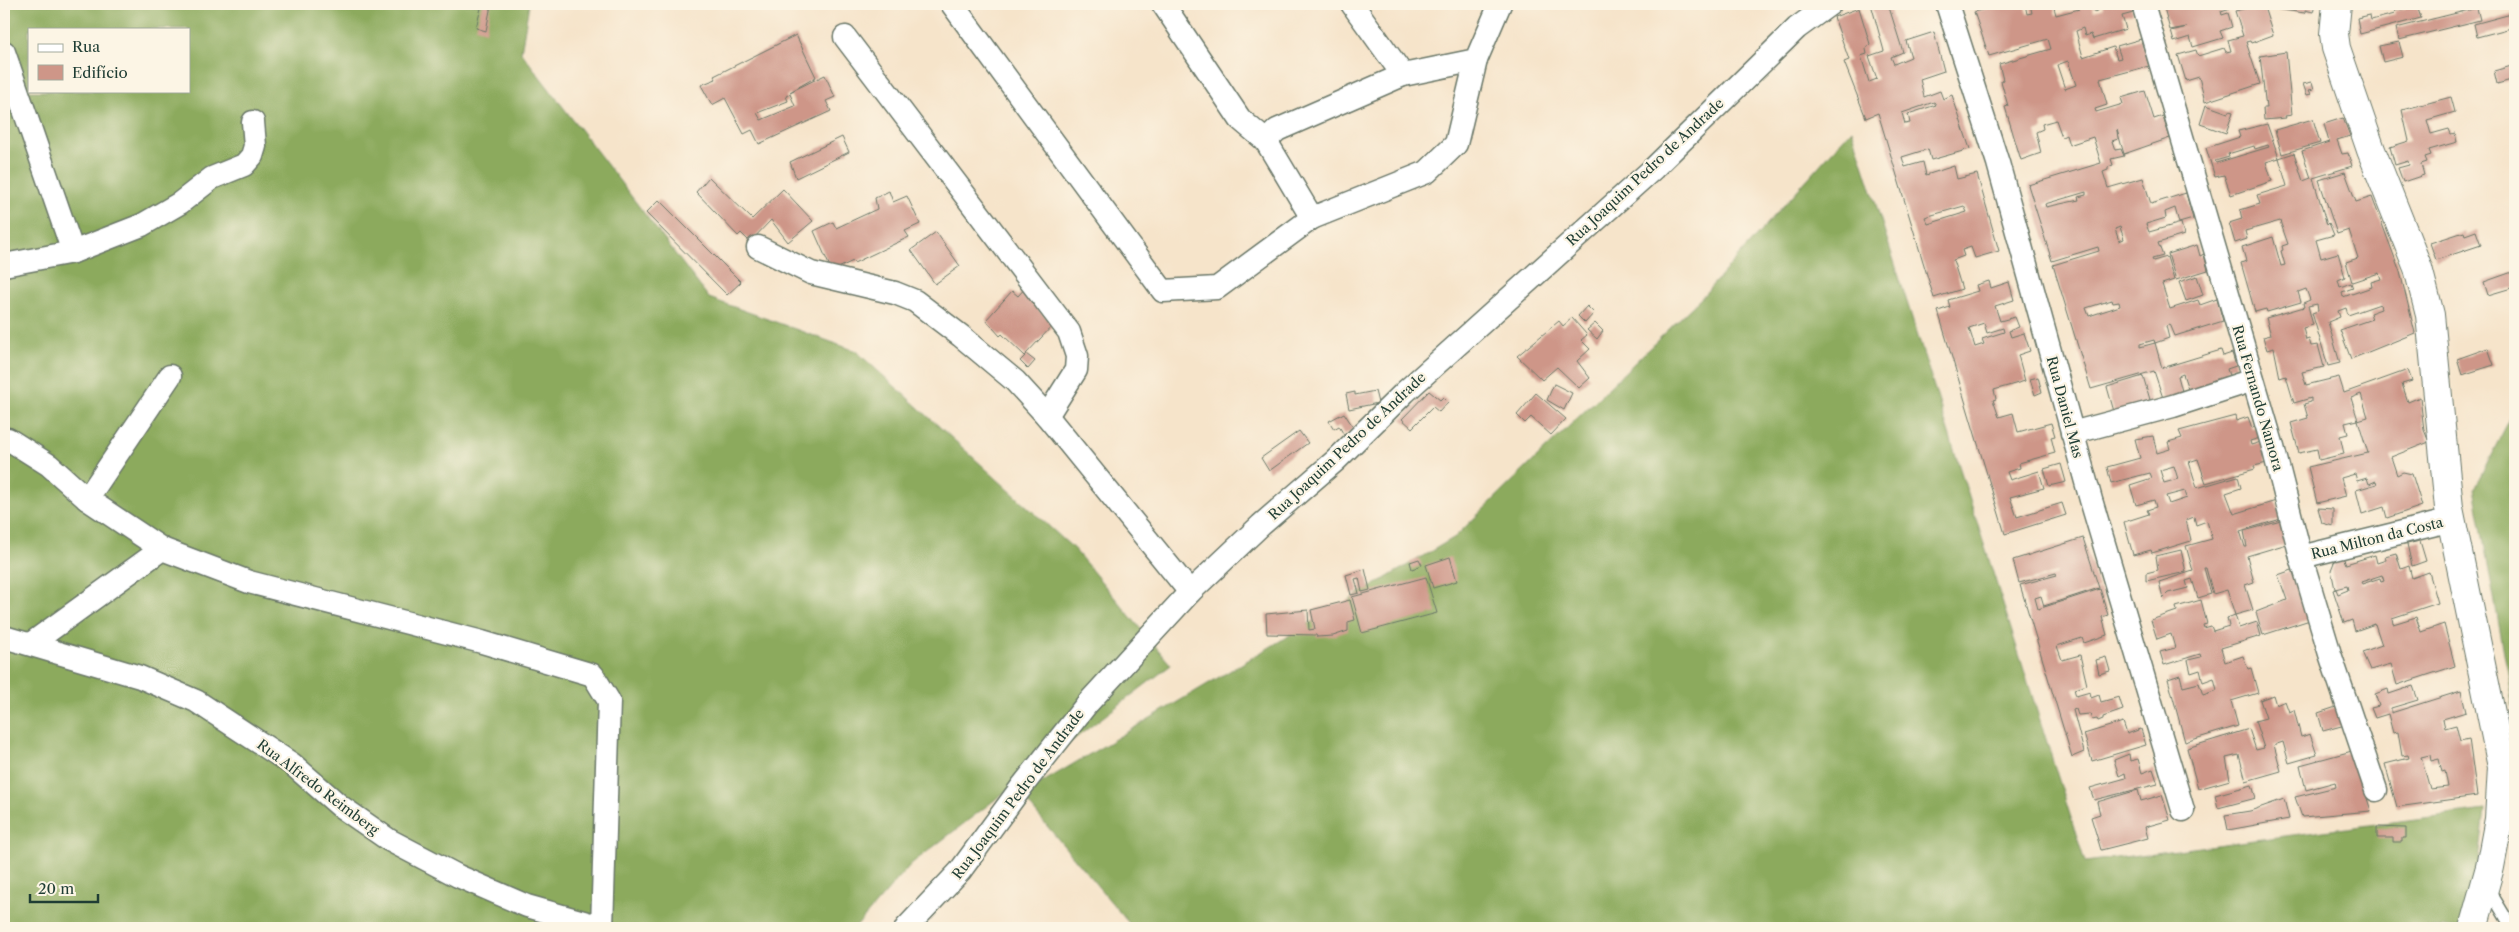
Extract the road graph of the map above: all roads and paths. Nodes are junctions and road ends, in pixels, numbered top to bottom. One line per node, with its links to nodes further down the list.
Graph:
1 (952, 4): 15 (street)
2 (1163, 4): 14 (street)
3 (1352, 4): 12 (street)
4 (1500, 4): 11 (street)
5 (1830, 4): 28 (street, Rua Joaquim Pedro de Andrade)
6 (1948, 4): 22 (street, Rua Daniel Mas)
7 (2143, 4): 20 (street, Rua Fernando Namora)
8 (2337, 4): 25 (main road)
9 (844, 37): 21 (street)
10 (4, 52): 17 (street)
11 (1476, 60): 12 (street); 15 (street)
12 (1403, 75): 14 (street)
13 (253, 122): 17 (street)
14 (1266, 141): 15 (street)
15 (1312, 218)
16 (758, 247): 21 (street)
17 (73, 252): 18 (street)
18 (4, 265)
19 (170, 376): 24 (street)
20 (2253, 380): 22 (street); 27 (street, Rua Fernando Namora)
21 (1047, 416): 28 (street)
22 (2072, 433): 32 (street, Rua Daniel Mas)
23 (4, 439): 24 (street)
24 (87, 499): 26 (street)
25 (2452, 520): 27 (street, Rua Milton da Costa); 33 (main road)
26 (162, 549): 30 (street); 34 (street)
27 (2302, 557): 31 (street, Rua Fernando Namora)
28 (1190, 592): 35 (street, Rua Joaquim Pedro de Andrade)
29 (4, 637): 30 (street, Rua Alfredo Reimberg)
30 (32, 643): 34 (street, Rua Alfredo Reimberg)
31 (2376, 790)
32 (2183, 810)
33 (2485, 885): 36 (main road); 37 (lane)
34 (603, 928)
35 (906, 928)
36 (2473, 928)
37 (2512, 928)

